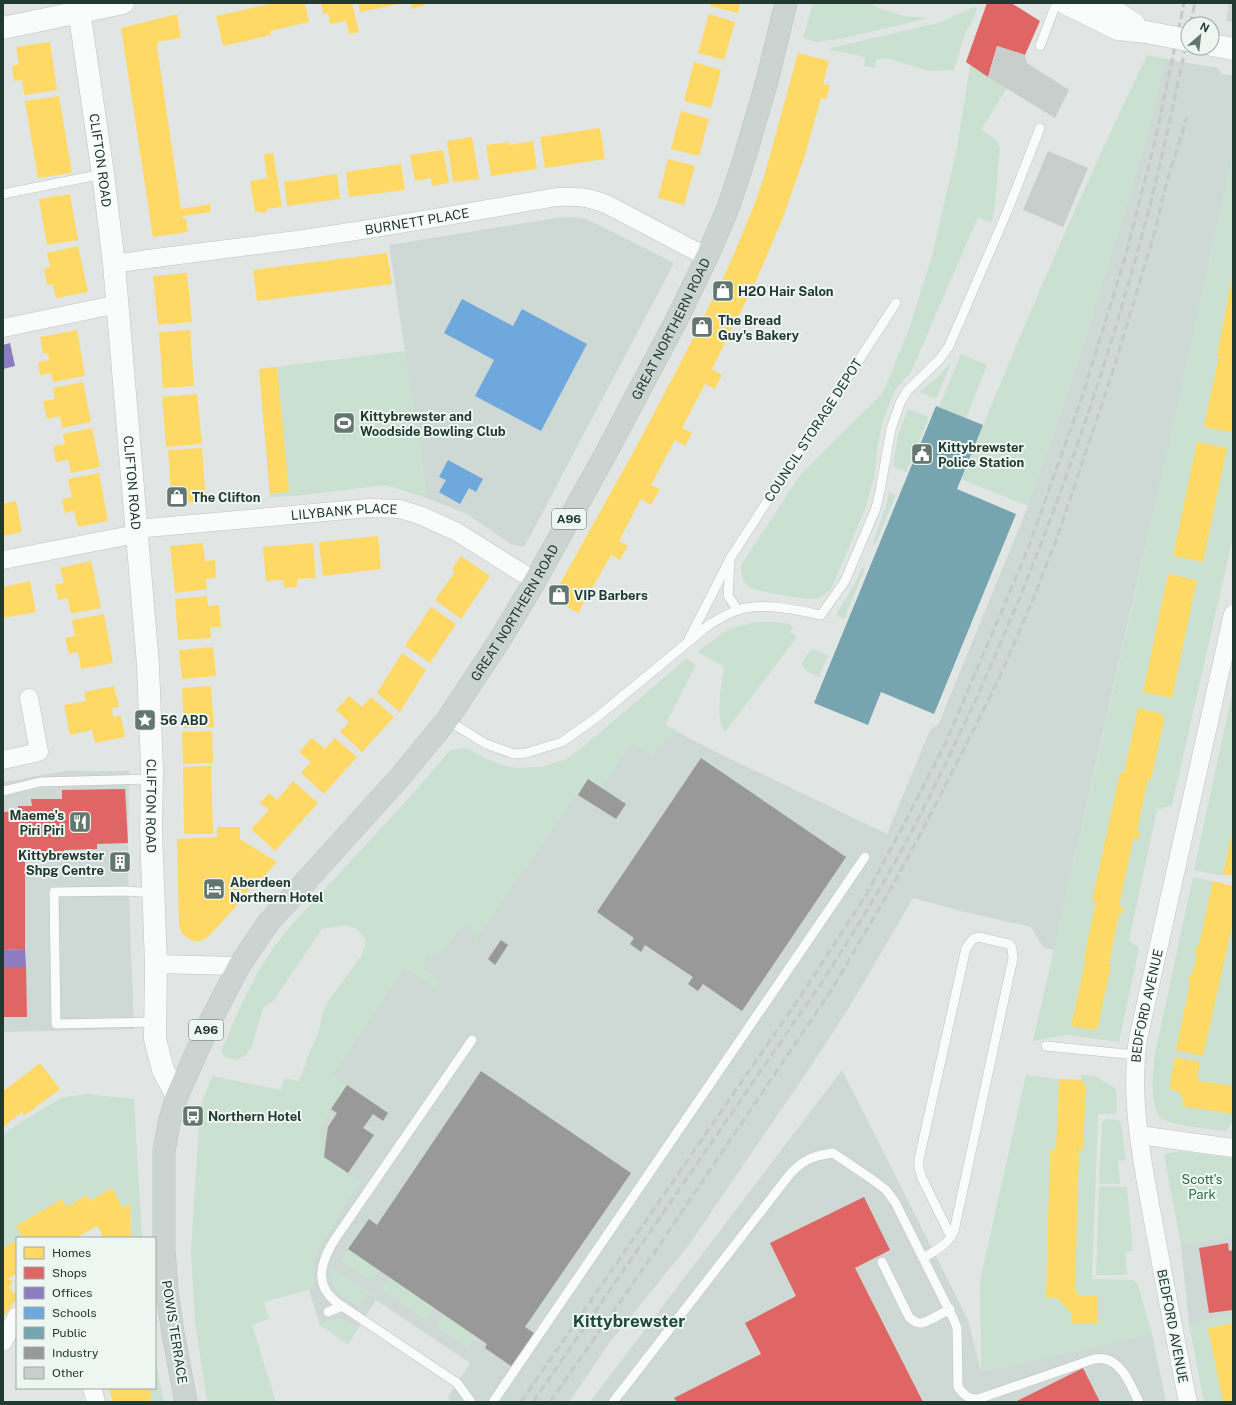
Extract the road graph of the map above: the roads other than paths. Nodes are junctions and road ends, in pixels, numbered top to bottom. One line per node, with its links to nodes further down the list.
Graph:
1 (123, 3): 6 (street)
2 (1059, 3): 10 (lane)
3 (1065, 3): 8 (street)
4 (1102, 3): 8 (street)
5 (787, 5): 14 (main road, GREAT NORTHERN ROAD / A96)
6 (79, 8): 7 (street); 12 (street, CLIFTON ROAD)
7 (3, 28)
8 (1146, 32): 9 (street, bridge)
9 (1180, 38)
10 (1040, 46)
11 (1040, 128): 23 (lane)
12 (104, 174): 13 (lane); 15 (street, CLIFTON ROAD)
13 (3, 194)
14 (707, 257): 15 (street, BURNETT PLACE); 22 (main road, GREAT NORTHERN ROAD / A96)
15 (114, 264): 17 (street, CLIFTON ROAD)
16 (896, 303): 20 (lane, COUNCIL STORAGE DEPOT)
17 (118, 304): 18 (street); 19 (street, CLIFTON ROAD)
18 (3, 328)
19 (136, 531): 21 (street, LILYBANK PLACE); 22 (street, LILYBANK PLACE); 29 (street, CLIFTON ROAD)
20 (731, 557): 23 (lane); 25 (lane, COUNCIL STORAGE DEPOT)
21 (3, 560)
22 (535, 581): 27 (main road, GREAT NORTHERN ROAD / A96)
23 (738, 610): 25 (lane)
24 (1233, 614): 38 (street, BEDFORD AVENUE)
25 (688, 642): 27 (lane)
26 (28, 698): 28 (street)
27 (447, 720): 34 (main road, GREAT NORTHERN ROAD / A96)
28 (3, 760)
29 (151, 779): 30 (lane); 32 (street, CLIFTON ROAD)
30 (3, 791)
31 (865, 857): 51 (lane)
32 (154, 893): 33 (street, CLIFTON ROAD); 35 (lane)
33 (156, 964): 34 (street); 35 (street, CLIFTON ROAD)
34 (238, 966): 39 (main road, A96)
35 (156, 1022): 39 (street, CLIFTON ROAD)
36 (472, 1040): 45 (lane)
37 (1046, 1046): 38 (lane)
38 (1136, 1055): 40 (street, BEDFORD AVENUE)
39 (177, 1096): 53 (main road, POWIS TERRACE / A96)
40 (1139, 1135): 41 (street); 57 (street, BEDFORD AVENUE)
41 (1233, 1148)
42 (951, 1237): 42 (lane); 43 (lane)
43 (923, 1258): 46 (lane); 55 (lane)
44 (882, 1262): 46 (lane)
45 (342, 1306): 47 (lane); 54 (lane)
46 (950, 1309): 56 (lane)
47 (328, 1312)
48 (16, 1318): 49 (street)
49 (3, 1342)
50 (92, 1389): 52 (street)
51 (494, 1401)
52 (96, 1402)
53 (186, 1402)
54 (471, 1402)
55 (613, 1402)
56 (1139, 1402)
57 (1188, 1402)

